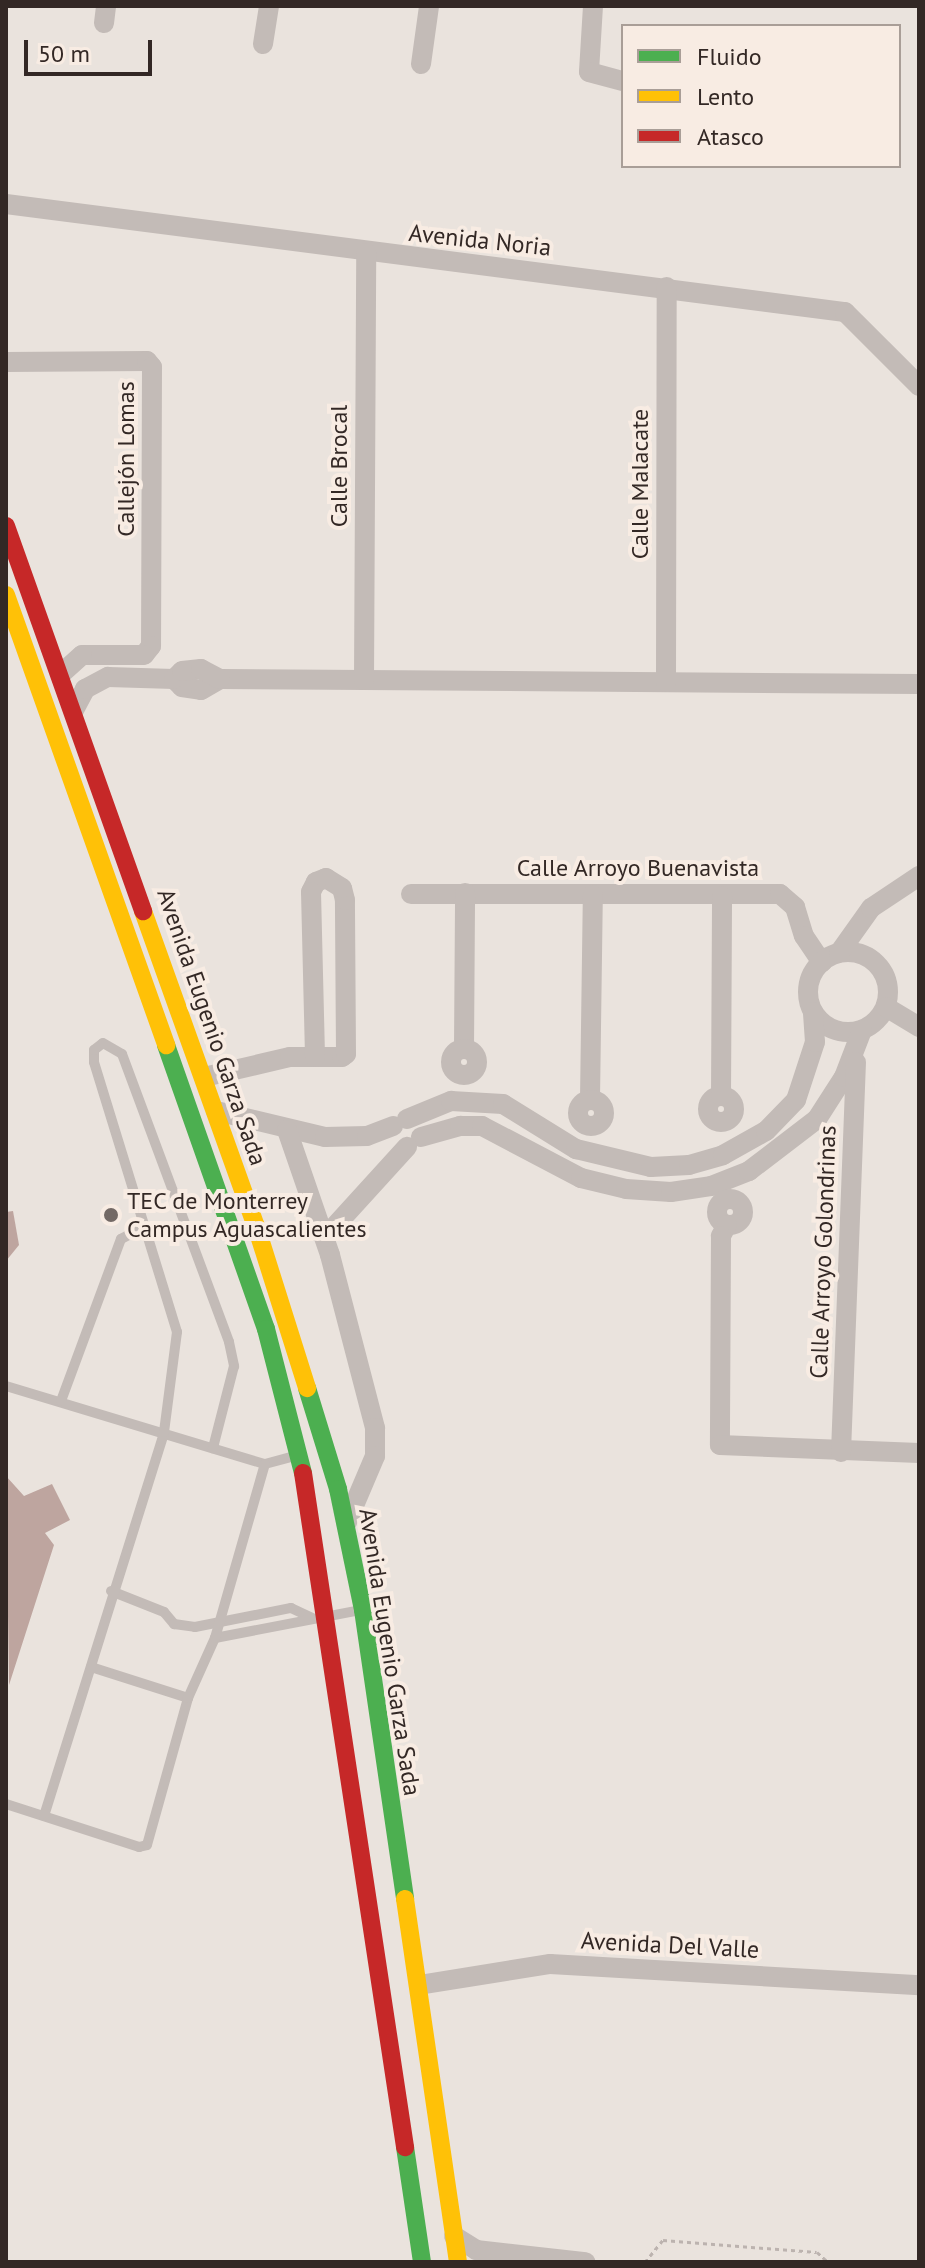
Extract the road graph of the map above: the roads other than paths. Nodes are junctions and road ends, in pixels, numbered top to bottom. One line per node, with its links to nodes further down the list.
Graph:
1 (269, 6): 4 (street)
2 (429, 6): 5 (street)
3 (593, 6): 6 (street)
4 (263, 44)
5 (421, 64)
6 (621, 80)
7 (6, 204): 8 (street, Avenida Noria)
8 (366, 253): 9 (street, Avenida Noria); 15 (street, Calle Brocal)
9 (667, 287): 11 (street, Avenida Noria); 16 (street, Calle Malacate)
10 (6, 362): 14 (street, Callejón Lomas)
11 (919, 386)
12 (6, 526): 14 (main road, Avenida Eugenio Garza Sada)
13 (6, 595): 51 (main road, Avenida Eugenio Garza Sada)
14 (61, 674): 18 (main road, Avenida Eugenio Garza Sada)
15 (364, 680): 16 (street); 18 (street)
16 (666, 682): 17 (street)
17 (919, 684)
18 (74, 710): 32 (main road, Avenida Eugenio Garza Sada)
19 (919, 876): 24 (street)
20 (465, 893): 21 (street, Calle Arroyo Buenavista); 22 (street, Calle Arroyo Buenavista); 29 (street)
21 (411, 894)
22 (593, 895): 23 (street, Calle Arroyo Buenavista); 34 (street)
23 (722, 896): 24 (street, Calle Arroyo Buenavista); 33 (street)
24 (830, 958): 25 (street); 26 (street)
25 (886, 1007): 27 (street); 28 (street)
26 (813, 1012): 28 (street); 39 (street)
27 (919, 1027)
28 (862, 1030): 30 (street)
29 (464, 1048)
30 (856, 1054): 36 (street); 38 (street, Calle Arroyo Golondrinas)
31 (315, 1057): 31 (street); 32 (street)
32 (204, 1077): 35 (main road, Avenida Eugenio Garza Sada)
33 (721, 1096)
34 (590, 1099)
35 (216, 1111): 37 (street); 53 (main road, Avenida Eugenio Garza Sada)
36 (817, 1119): 38 (street); 40 (street)
37 (287, 1130): 39 (street); 44 (street)
38 (854, 1133): 49 (street, Calle Arroyo Golondrinas)
39 (367, 1136): 40 (street)
40 (385, 1167): 44 (street)
41 (727, 1225): 49 (street)
42 (149, 1231): 43 (lane); 43 (lane); 46 (lane); 47 (lane)
43 (187, 1231): 48 (lane)
44 (325, 1237): 53 (street)
45 (6, 1386): 46 (lane)
46 (61, 1401): 47 (lane)
47 (164, 1432): 48 (lane); 54 (lane)
48 (213, 1448): 52 (lane)
49 (841, 1452): 50 (street)
50 (919, 1453)
51 (300, 1455): 52 (lane); 56 (main road, Avenida Eugenio Garza Sada)
52 (265, 1464): 57 (lane)
53 (346, 1526): 55 (main road, Avenida Eugenio Garza Sada)
54 (111, 1591): 57 (lane); 59 (lane)
55 (363, 1610): 56 (lane); 63 (main road, Avenida Eugenio Garza Sada)
56 (319, 1617): 57 (lane); 58 (lane); 67 (main road, Avenida Eugenio Garza Sada)
57 (219, 1623): 58 (lane)
58 (215, 1638): 60 (lane)
59 (91, 1667): 60 (lane); 62 (lane)
60 (188, 1698): 62 (lane)
61 (6, 1804): 62 (lane)
62 (44, 1816)
63 (419, 1985): 64 (street, Avenida Del Valle); 65 (main road, Avenida Eugenio Garza Sada)
64 (919, 1985)
65 (454, 2236): 66 (street); 68 (main road, Avenida Eugenio Garza Sada)
66 (489, 2257): 69 (street)
67 (422, 2262)
68 (458, 2262)
69 (585, 2262)

